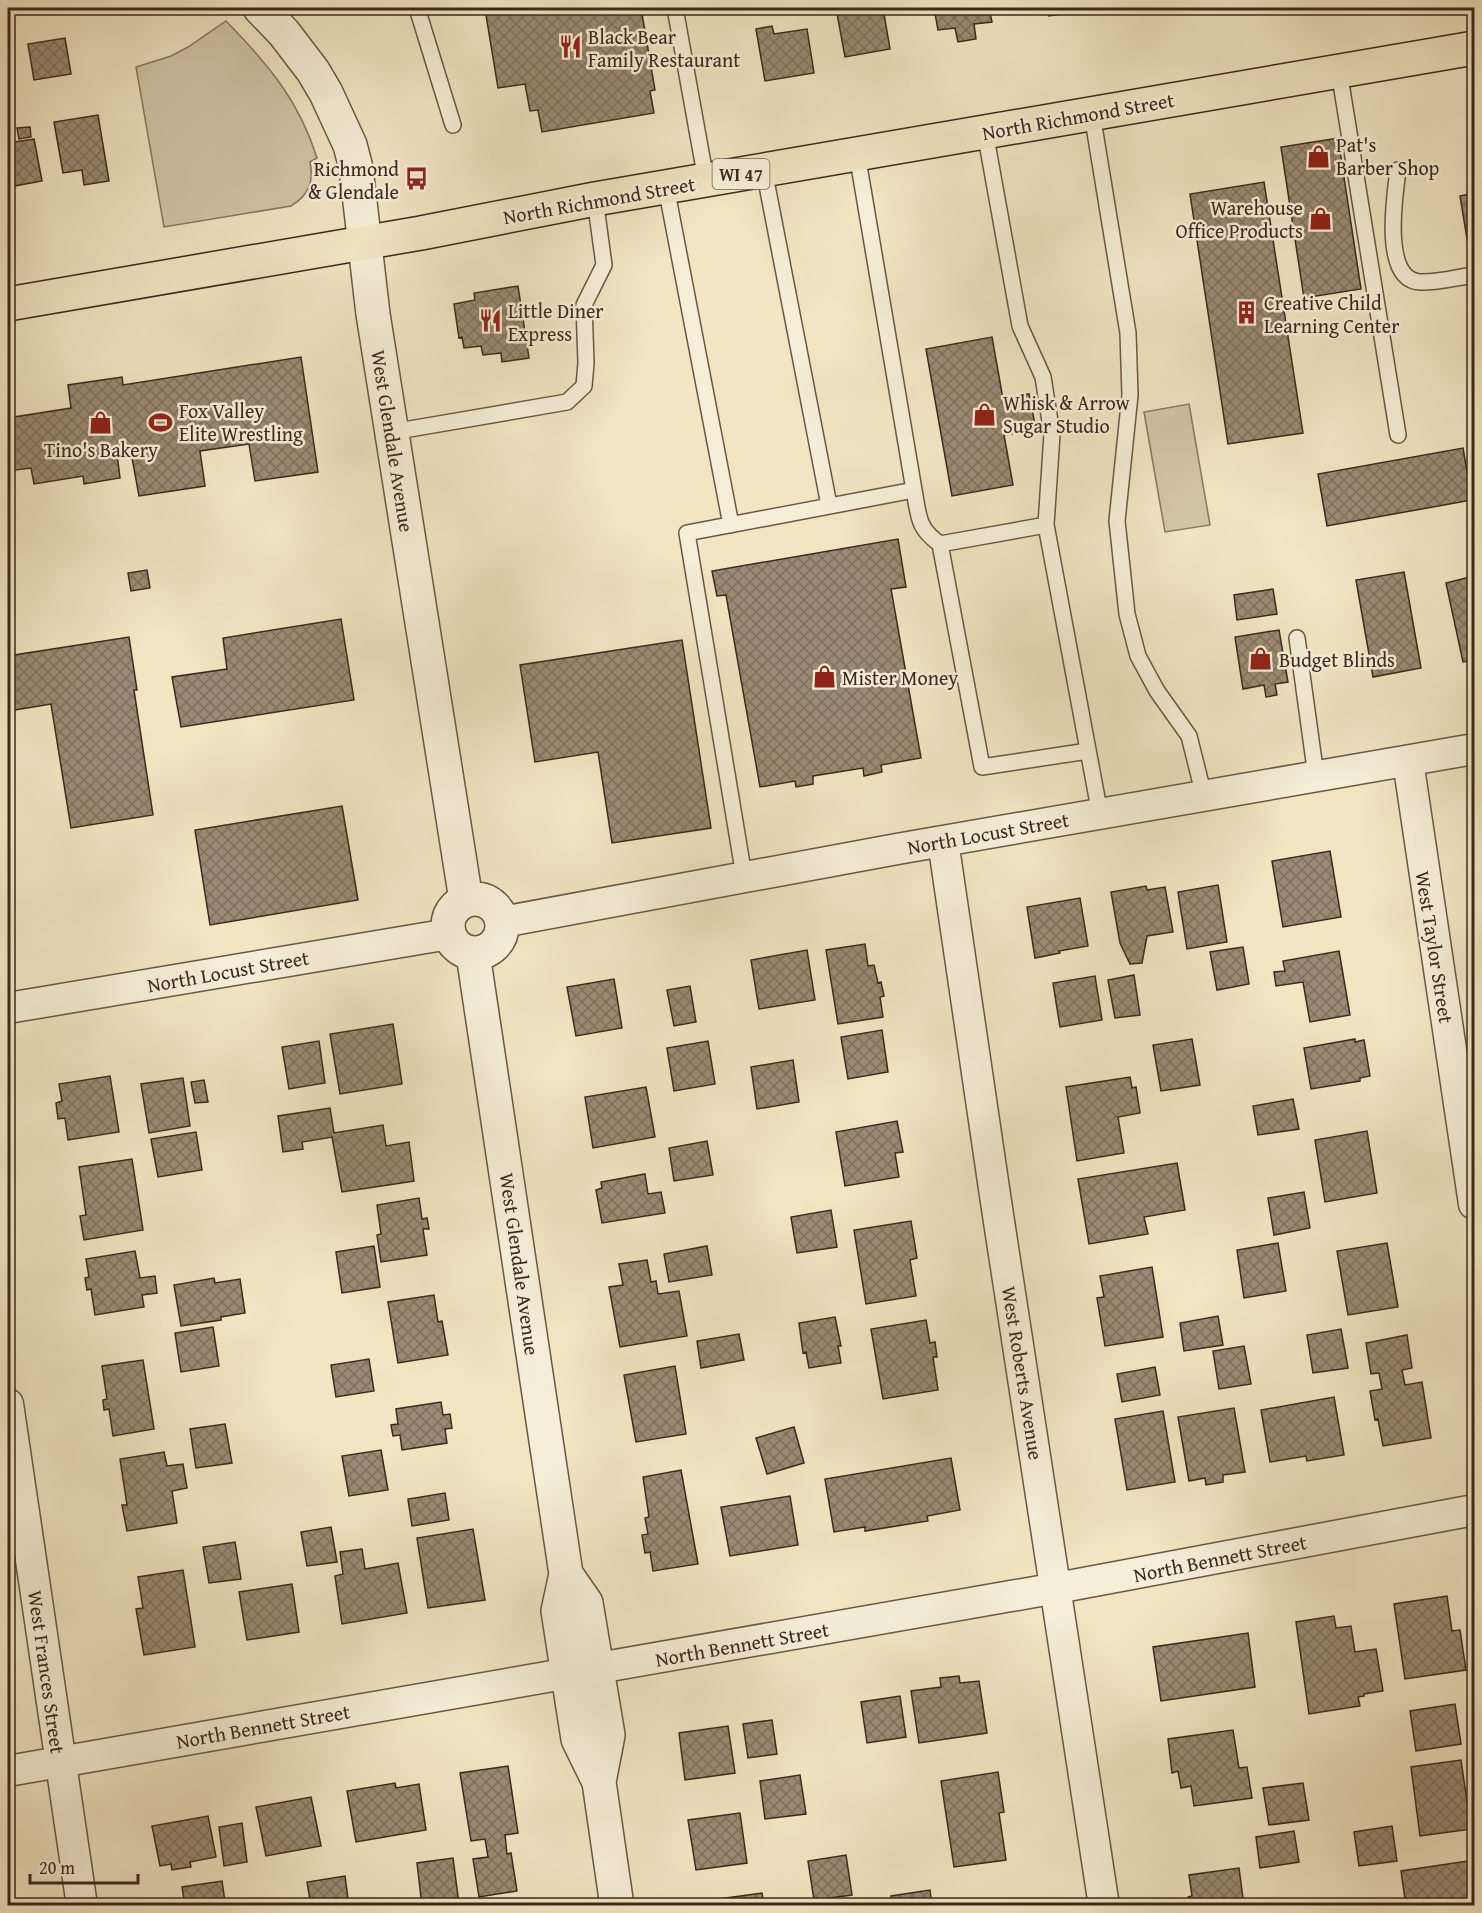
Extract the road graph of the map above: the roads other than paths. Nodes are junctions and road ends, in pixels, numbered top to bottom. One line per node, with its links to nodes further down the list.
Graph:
1 (260, 8): 15 (street, West Glendale Avenue)
2 (417, 8): 7 (lane)
3 (675, 8): 12 (lane)
4 (1474, 48): 5 (main road, North Richmond Street / WI 47)
5 (1339, 71): 6 (main road, North Richmond Street / WI 47); 19 (lane)
6 (1092, 114): 8 (main road, North Richmond Street / WI 47); 30 (lane)
7 (453, 125)
8 (985, 132): 9 (main road, North Richmond Street / WI 47); 23 (lane)
9 (857, 154): 10 (main road, North Richmond Street / WI 47); 20 (lane)
10 (764, 170): 12 (main road, North Richmond Street / WI 47); 21 (lane)
11 (1398, 170): 16 (lane)
12 (706, 180): 13 (main road, North Richmond Street / WI 47)
13 (666, 187): 14 (main road, North Richmond Street / WI 47); 22 (lane)
14 (595, 199): 15 (main road, North Richmond Street / WI 47); 18 (lane)
15 (366, 242): 17 (main road, North Richmond Street / WI 47); 18 (street, West Glendale Avenue)
16 (1474, 275)
17 (8, 304)
18 (392, 432): 34 (street, West Glendale Avenue)
19 (1398, 435)
20 (914, 490): 21 (lane); 24 (lane)
21 (829, 505): 22 (lane)
22 (731, 525): 33 (lane)
23 (1046, 525): 24 (lane); 27 (lane)
24 (940, 544): 27 (lane)
25 (1297, 638): 29 (lane)
26 (1474, 749): 28 (street, North Locust Street)
27 (1088, 751): 31 (lane)
28 (1408, 761): 29 (street, North Locust Street); 38 (street, West Taylor Street)
29 (1316, 776): 30 (street, North Locust Street)
30 (1204, 796): 31 (street, North Locust Street)
31 (1100, 814): 32 (street, North Locust Street)
32 (943, 841): 33 (street, North Locust Street); 41 (street, West Roberts Avenue)
33 (744, 876): 35 (street, North Locust Street)
34 (466, 900): 35 (street); 36 (street)
35 (502, 922): 36 (street)
36 (461, 944): 37 (street, North Locust Street); 42 (street, West Glendale Avenue)
37 (8, 1008)
38 (1474, 1204)
39 (8, 1404): 43 (street, West Frances Street)
40 (1474, 1510): 41 (street, North Bennett Street)
41 (1057, 1588): 42 (street, North Bennett Street); 47 (street, West Roberts Avenue)
42 (582, 1671): 43 (street, North Bennett Street); 46 (street, West Glendale Avenue)
43 (60, 1762): 44 (street, North Bennett Street); 45 (street, West Frances Street)
44 (8, 1771)
45 (82, 1905)
46 (617, 1905)
47 (1104, 1905)

